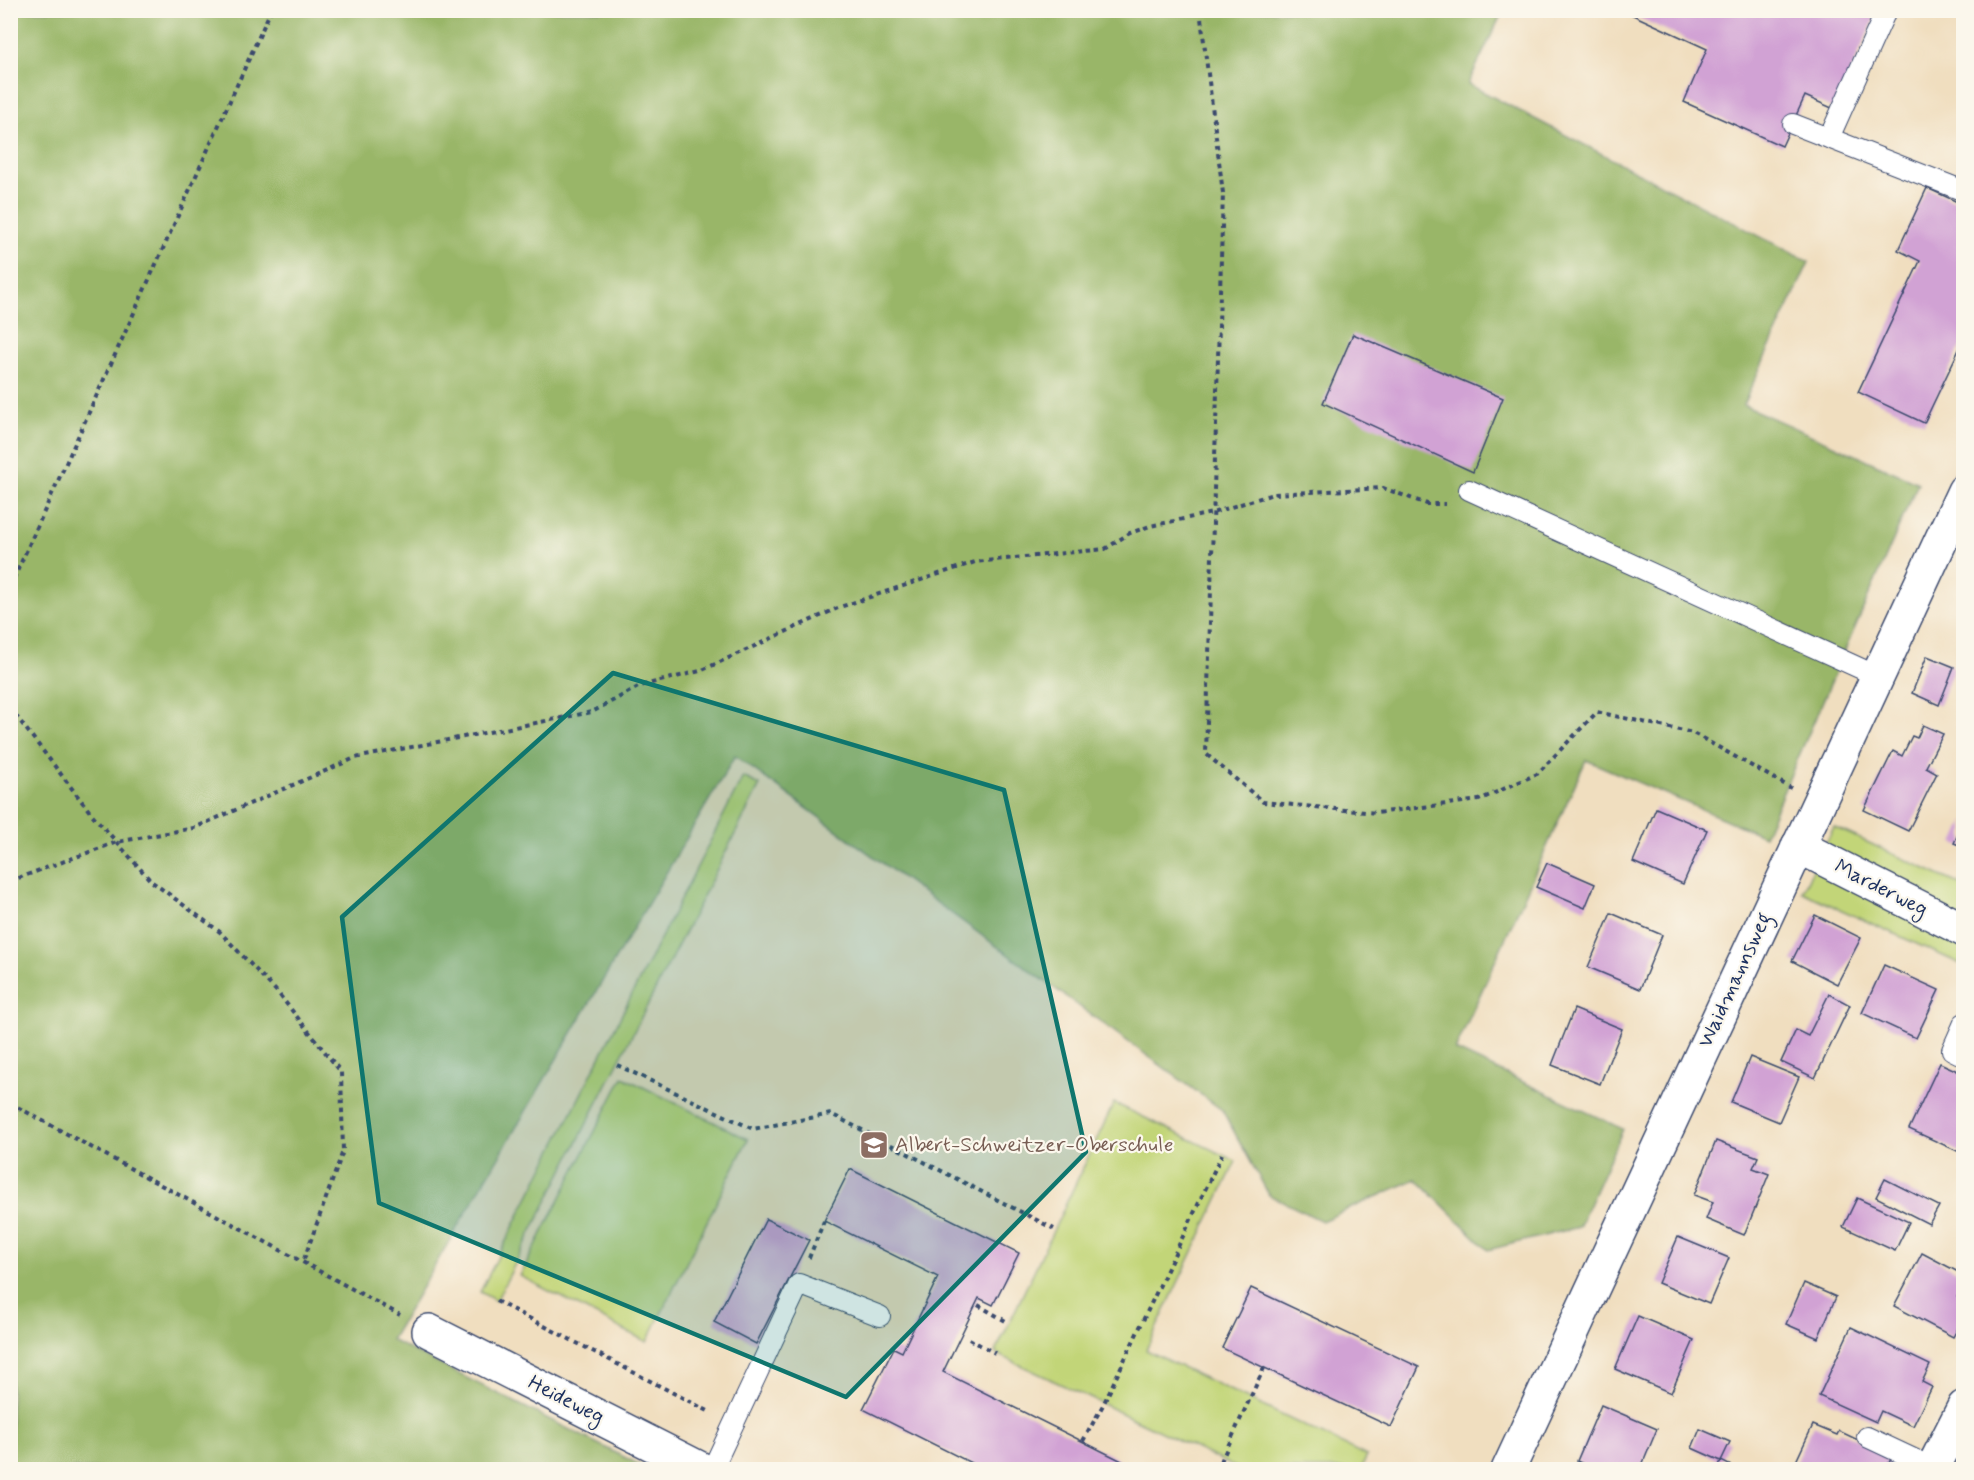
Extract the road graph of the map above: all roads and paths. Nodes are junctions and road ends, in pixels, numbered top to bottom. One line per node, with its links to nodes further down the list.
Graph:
1 (271, 10): 11 (path)
2 (1200, 10): 10 (path)
3 (1886, 11): 5 (lane)
4 (1793, 124): 5 (lane)
5 (1829, 138): 6 (lane)
6 (1964, 190)
7 (1469, 490): 12 (lane)
8 (1964, 491): 12 (street, Waidmannsweg)
9 (1449, 504): 10 (path)
10 (1212, 513): 14 (path); 15 (path)
11 (10, 587)
12 (1877, 676): 14 (street, Waidmannsweg)
13 (10, 708): 15 (path)
14 (1818, 803): 16 (street, Waidmannsweg)
15 (117, 842): 17 (path); 26 (path)
16 (1798, 846): 18 (street, Marderweg); 44 (street, Waidmannsweg)
17 (10, 881)
18 (1964, 930)
19 (1964, 1023): 20 (lane)
20 (1964, 1056)
21 (617, 1065): 25 (path)
22 (10, 1103): 26 (path)
23 (1222, 1154): 39 (path)
24 (824, 1221): 27 (path)
25 (1054, 1229)
26 (303, 1262): 32 (path)
27 (799, 1284): 30 (lane); 37 (lane)
28 (496, 1301): 37 (path)
29 (978, 1305): 31 (path)
30 (880, 1316)
31 (1009, 1323)
32 (429, 1331): 41 (street, Heideweg)
33 (969, 1339): 34 (path)
34 (995, 1353)
35 (1264, 1368): 43 (path)
36 (1964, 1407): 40 (street)
37 (735, 1425): 42 (lane)
38 (1867, 1437): 40 (lane)
39 (1083, 1441)
40 (1932, 1469)
41 (703, 1470)
42 (712, 1470)
43 (1217, 1470)
44 (1508, 1470)

